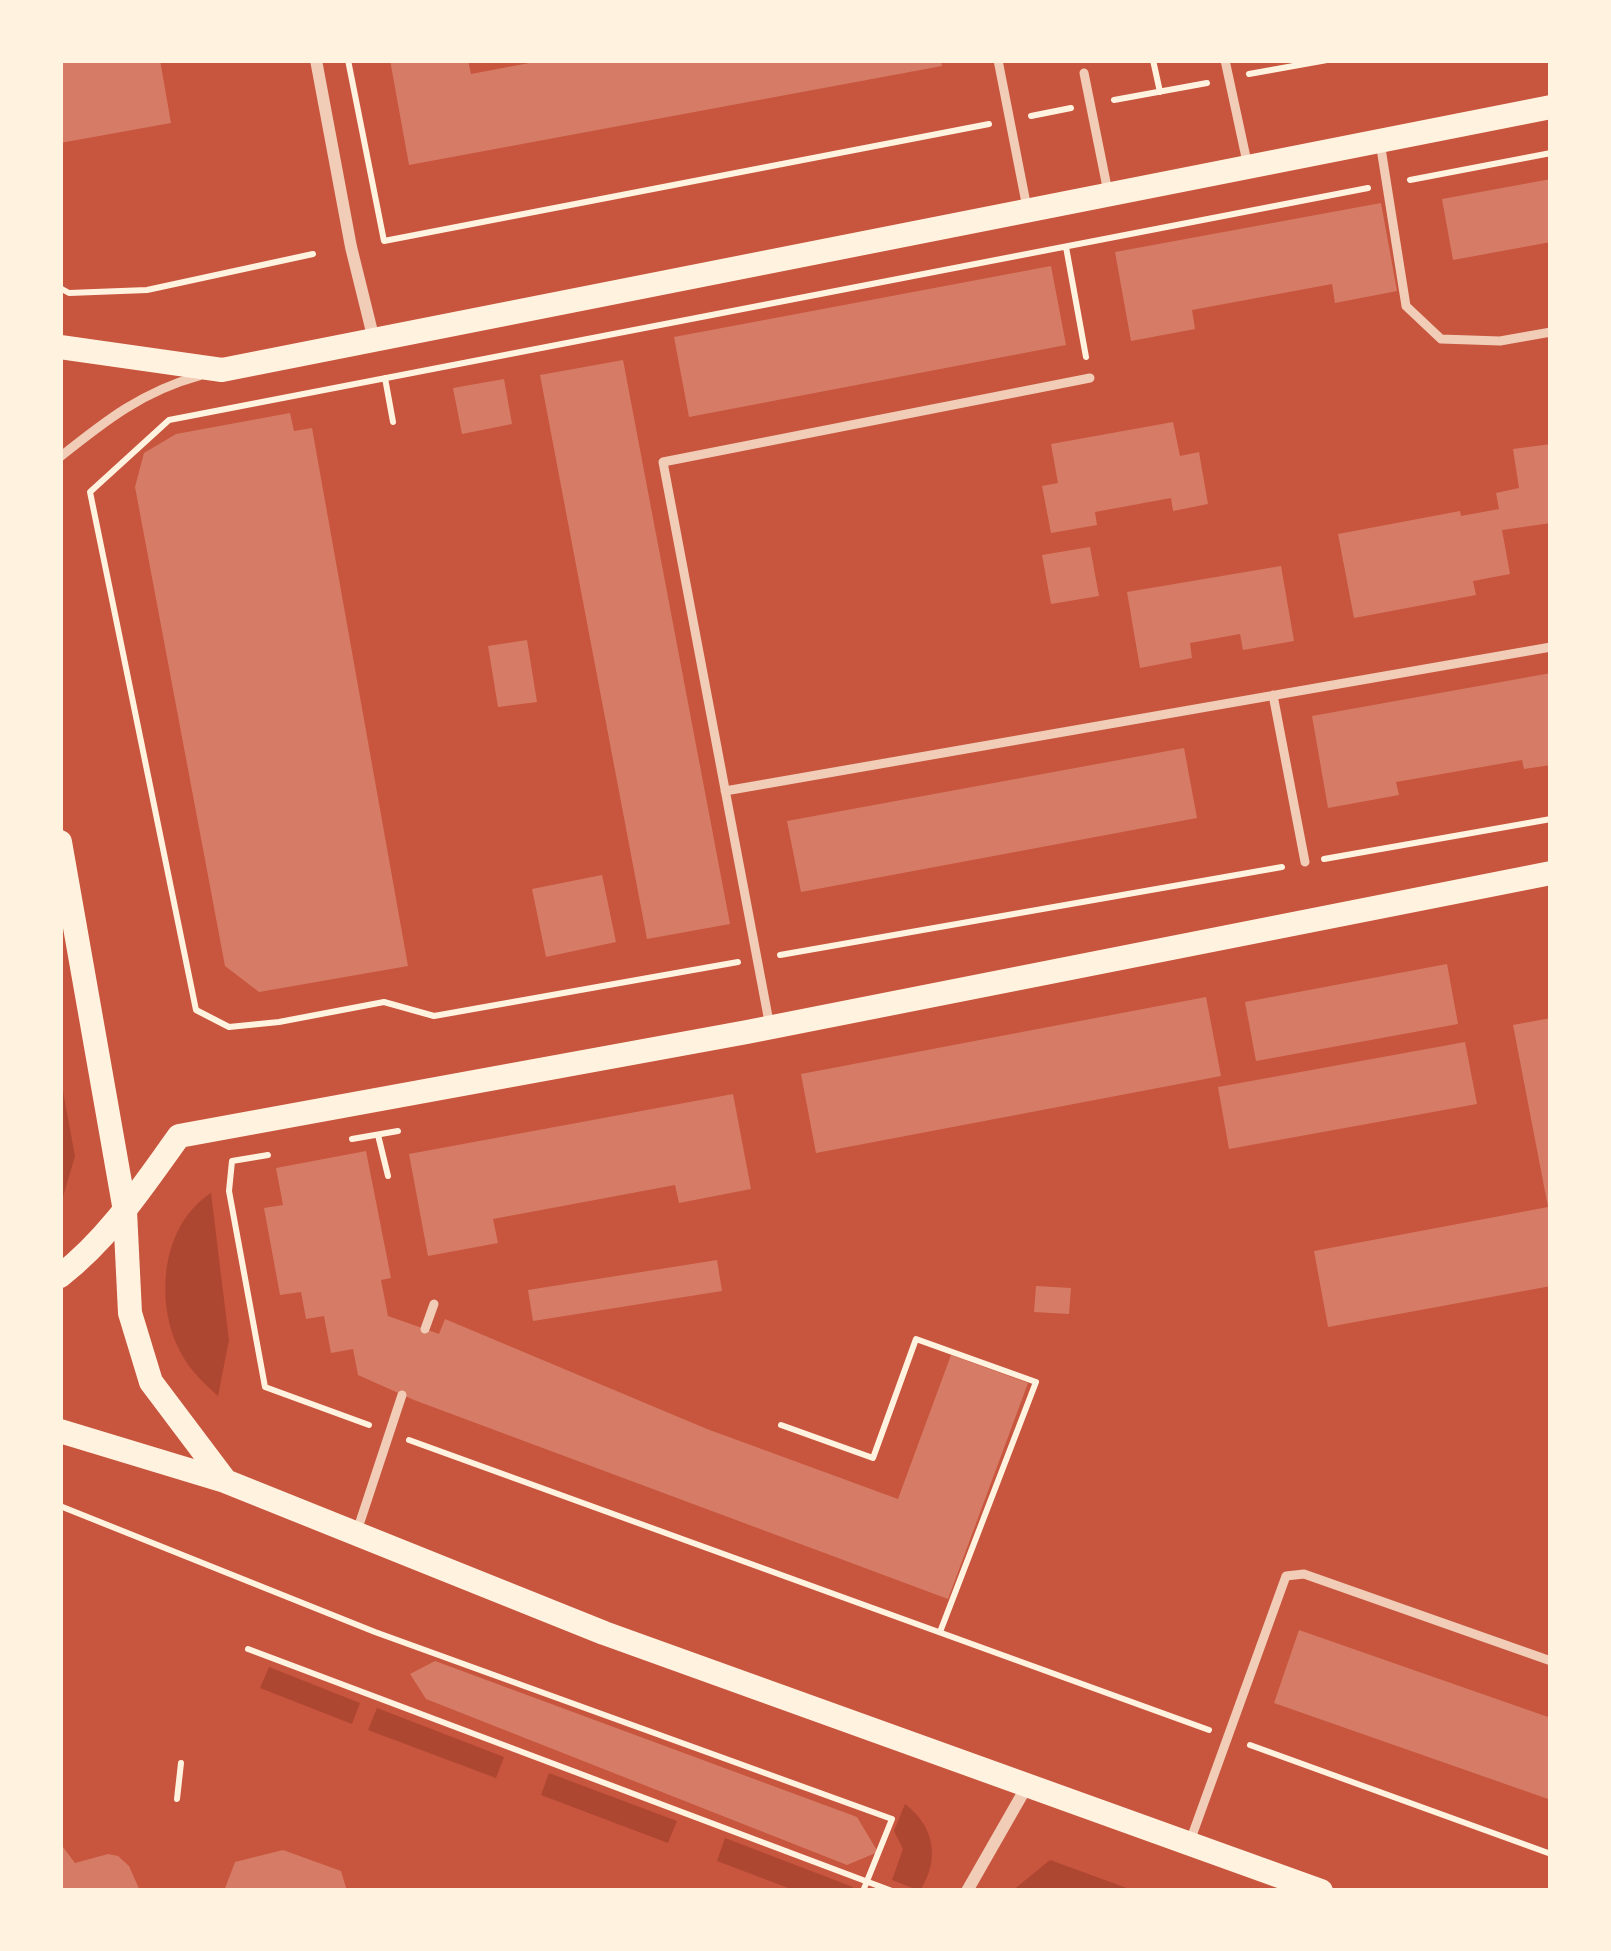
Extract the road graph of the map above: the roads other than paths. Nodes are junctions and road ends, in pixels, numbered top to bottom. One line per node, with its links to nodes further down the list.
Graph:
1 (316, 60): 11 (street)
2 (998, 60): 9 (lane)
3 (1225, 60): 7 (lane)
4 (1084, 74): 8 (lane)
5 (1551, 107): 6 (main road)
6 (1380, 141): 7 (main road); 10 (lane)
7 (1248, 167): 8 (main road)
8 (1108, 195): 9 (main road)
9 (1027, 211): 11 (main road)
10 (1551, 332)
11 (374, 340): 13 (main road)
12 (60, 347): 13 (main road)
13 (221, 370): 15 (lane)
14 (1090, 378): 18 (lane)
15 (60, 457)
16 (1551, 647): 17 (lane)
17 (1273, 695): 18 (lane); 20 (lane)
18 (725, 791): 22 (lane)
19 (60, 842): 23 (main road)
20 (1305, 862)
21 (1551, 873): 22 (main road)
22 (770, 1027): 23 (main road)
23 (125, 1211): 24 (main road); 29 (main road)
24 (60, 1276)
25 (434, 1304): 26 (lane)
26 (425, 1329)
27 (402, 1395): 30 (lane)
28 (60, 1431): 29 (main road)
29 (225, 1480): 30 (main road)
30 (357, 1531): 32 (main road)
31 (1551, 1661): 33 (lane)
32 (1027, 1786): 33 (main road); 34 (street)
33 (1189, 1844): 35 (main road)
34 (967, 1891)
35 (1321, 1891)

